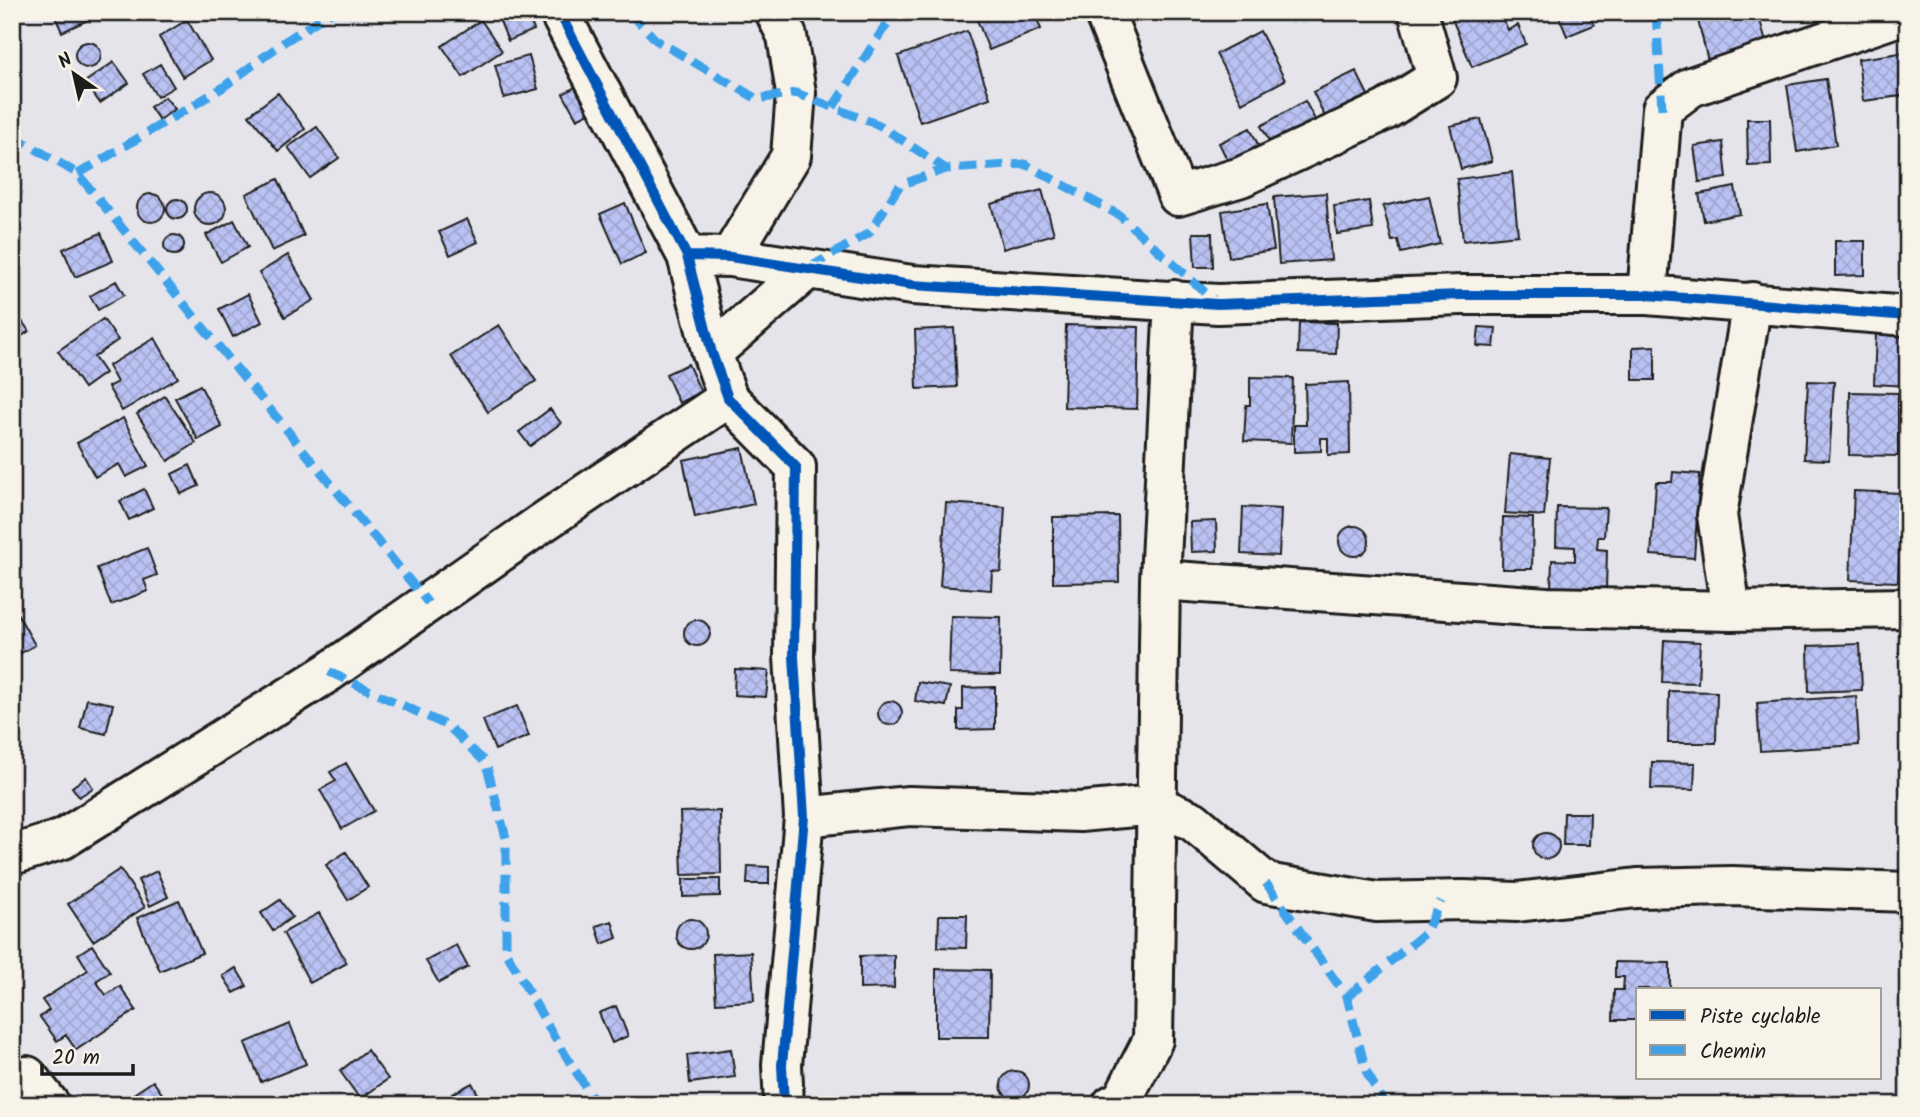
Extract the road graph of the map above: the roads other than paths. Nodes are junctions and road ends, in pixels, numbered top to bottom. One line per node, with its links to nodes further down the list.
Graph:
1 (559, 12): 6 (street)
2 (775, 12): 7 (street)
3 (1104, 12): 4 (street)
4 (1418, 12)
5 (1908, 13): 9 (street)
6 (687, 256): 7 (street); 13 (street)
7 (730, 257): 8 (street)
8 (808, 269): 10 (street); 13 (street)
9 (1647, 295): 10 (street); 11 (street)
10 (1174, 300): 15 (street)
11 (1752, 302): 12 (street); 17 (street)
12 (1908, 316)
13 (712, 353): 14 (street)
14 (728, 398): 19 (street); 20 (street)
15 (1160, 580): 17 (street); 18 (street)
16 (1908, 608): 17 (street)
17 (1731, 611)
18 (1155, 805): 19 (street); 21 (street); 23 (street)
19 (804, 817): 22 (street)
20 (12, 855)
21 (1908, 892)
22 (784, 1105)
23 (1112, 1105)

